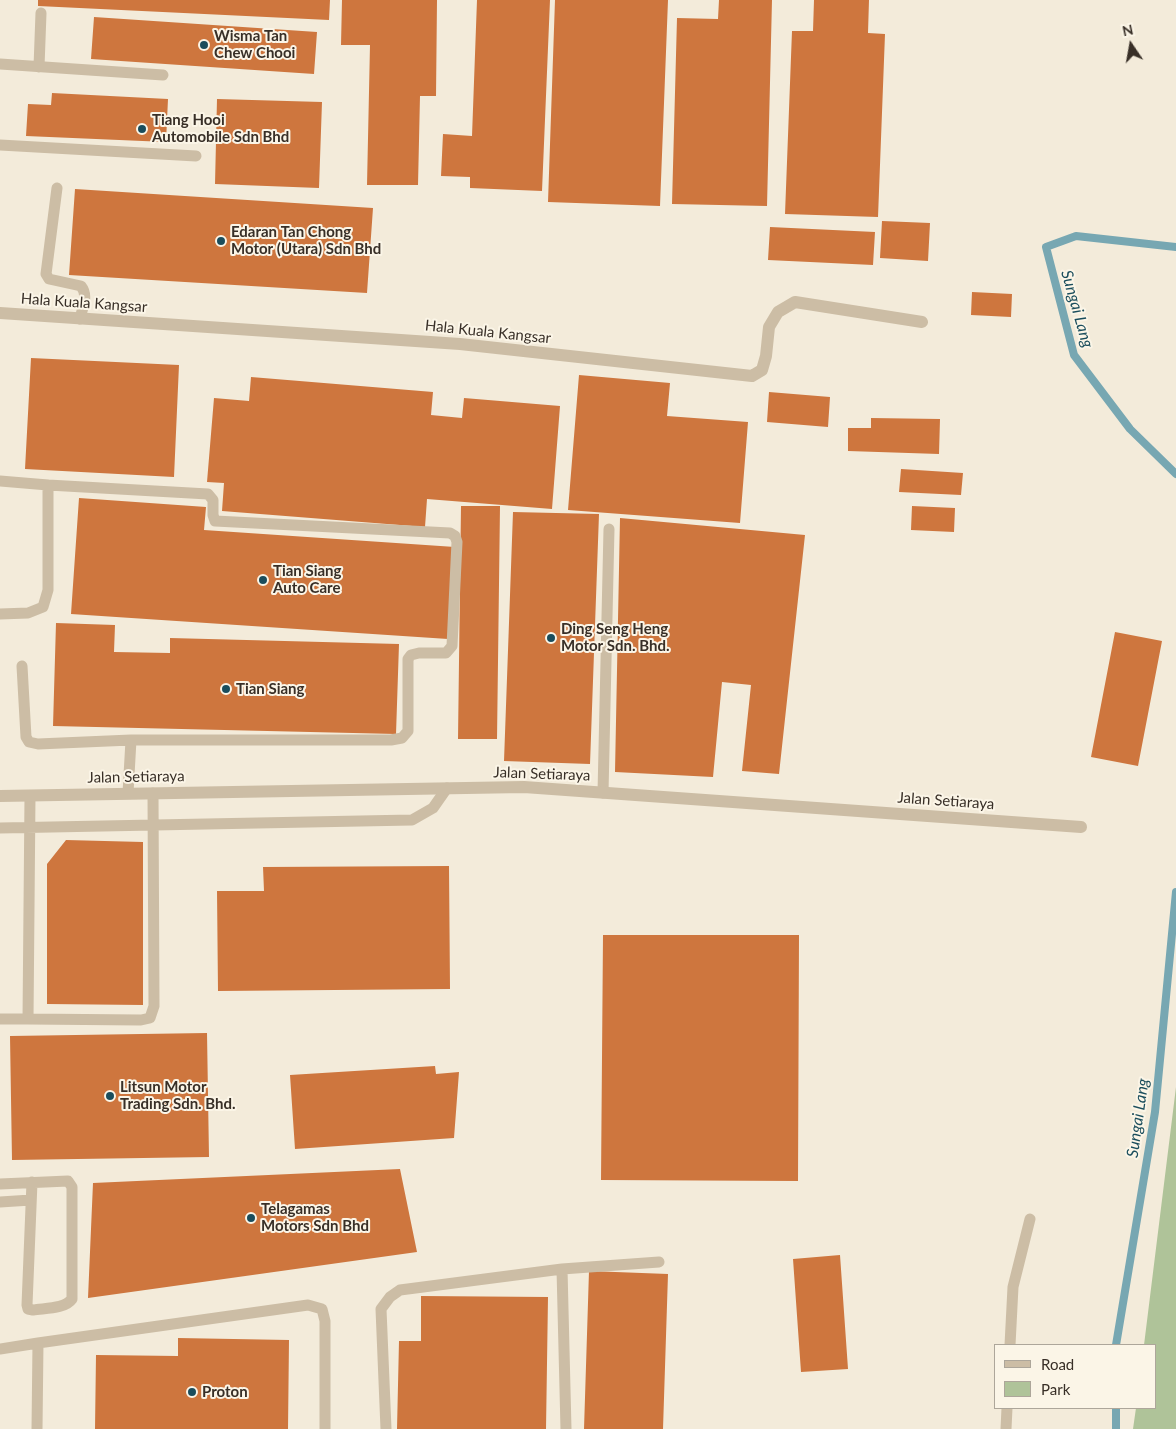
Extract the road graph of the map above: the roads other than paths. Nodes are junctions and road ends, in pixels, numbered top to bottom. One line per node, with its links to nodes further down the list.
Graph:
1 (41, 13): 3 (lane)
2 (0, 64): 3 (lane)
3 (39, 67): 4 (lane)
4 (164, 75)
5 (0, 145): 6 (lane)
6 (196, 156)
7 (57, 188): 9 (lane)
8 (0, 313): 9 (street, Hala Kuala Kangsar)
9 (80, 320): 10 (street, Hala Kuala Kangsar)
10 (922, 322)
11 (0, 481): 12 (lane)
12 (48, 485): 14 (lane); 16 (lane)
13 (610, 529): 20 (lane)
14 (0, 614)
15 (22, 666): 16 (lane)
16 (131, 740): 18 (lane)
17 (447, 788): 19 (street, Jalan Setiaraya); 20 (street, Jalan Setiaraya); 23 (lane)
18 (128, 793): 19 (street, Jalan Setiaraya); 22 (street, Jalan Setiaraya)
19 (153, 793): 23 (lane)
20 (604, 793): 25 (street, Jalan Setiaraya)
21 (0, 796): 22 (street, Jalan Setiaraya)
22 (30, 796): 24 (lane)
23 (153, 824): 24 (lane); 28 (lane)
24 (29, 827): 26 (lane); 28 (lane)
25 (1081, 827)
26 (0, 828)
27 (0, 1019): 28 (lane)
28 (28, 1019)
29 (32, 1182): 30 (lane); 31 (lane); 31 (lane)
30 (0, 1184)
31 (31, 1200): 32 (lane)
32 (0, 1202)
33 (1030, 1219): 37 (lane)
34 (659, 1262): 35 (lane)
35 (562, 1269): 42 (lane); 43 (lane)
36 (38, 1343): 38 (lane); 40 (lane); 41 (lane)
37 (1010, 1344)
38 (0, 1349)
39 (1007, 1409): 44 (lane)
40 (37, 1429)
41 (326, 1429)
42 (386, 1429)
43 (566, 1429)
44 (1006, 1429)

